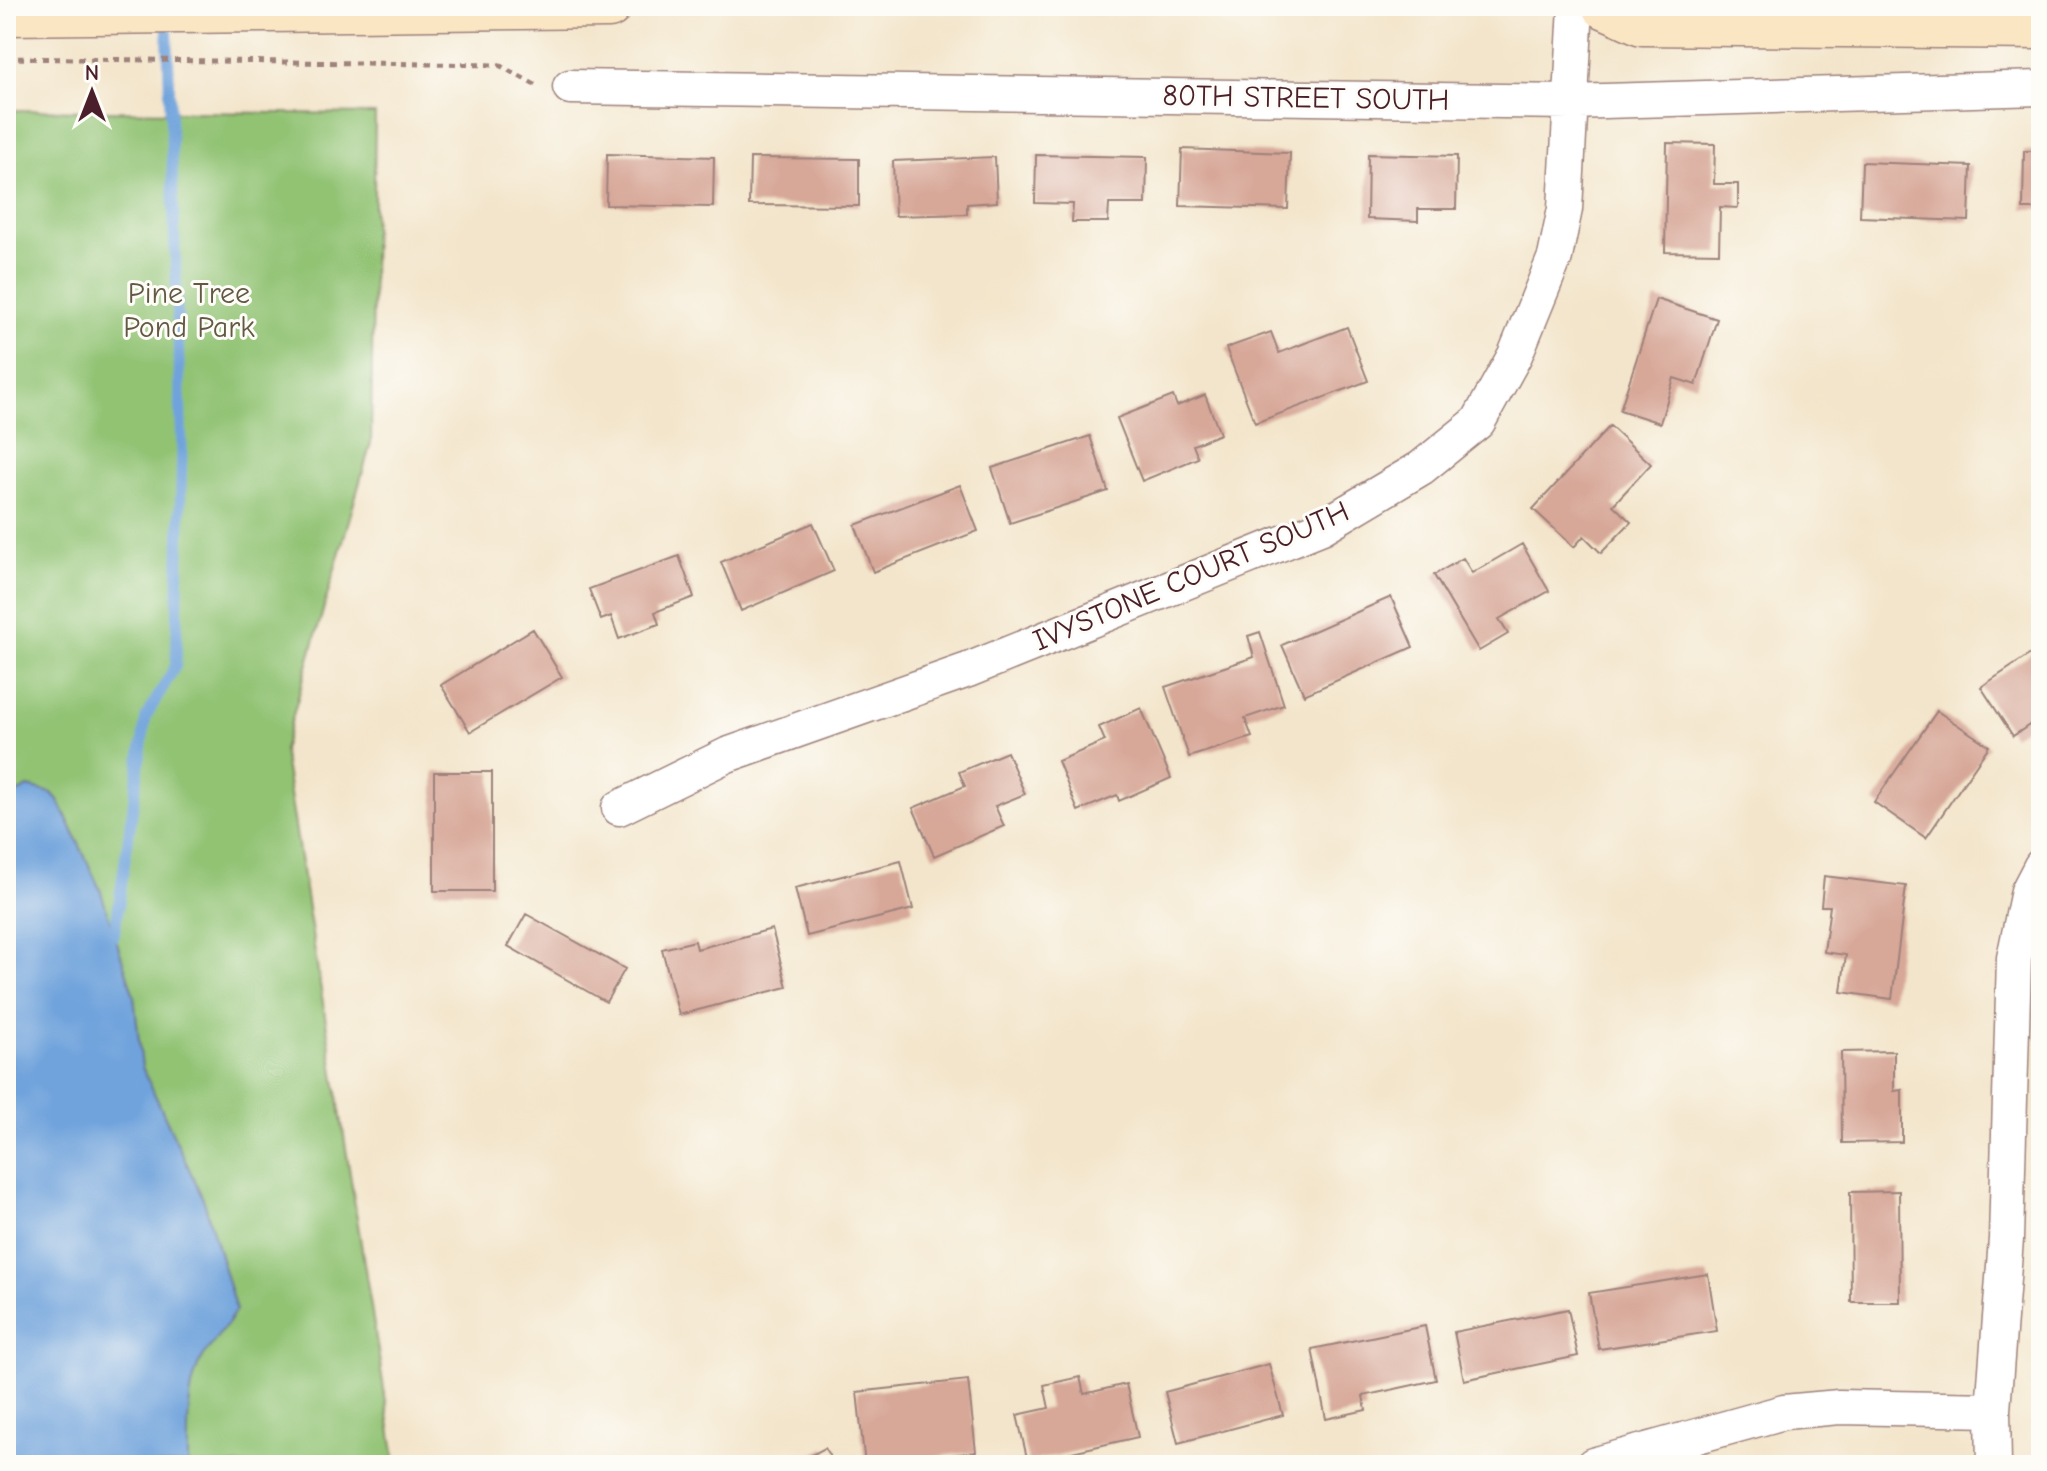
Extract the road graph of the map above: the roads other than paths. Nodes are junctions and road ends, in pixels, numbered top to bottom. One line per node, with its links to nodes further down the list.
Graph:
1 (609, 6): 4 (main road)
2 (1576, 6): 9 (street, IVYSTONE COURT SOUTH)
3 (1604, 6): 6 (main road)
4 (515, 7): 5 (main road)
5 (6, 13)
6 (2041, 27)
7 (570, 87): 9 (street, 80TH STREET SOUTH)
8 (2041, 88): 9 (street, 80TH STREET SOUTH)
9 (1571, 102): 10 (street, IVYSTONE COURT SOUTH)
10 (619, 808)
11 (2041, 866): 12 (street)
12 (1993, 1410): 13 (street); 14 (street)
13 (1593, 1465)
14 (1994, 1465)

